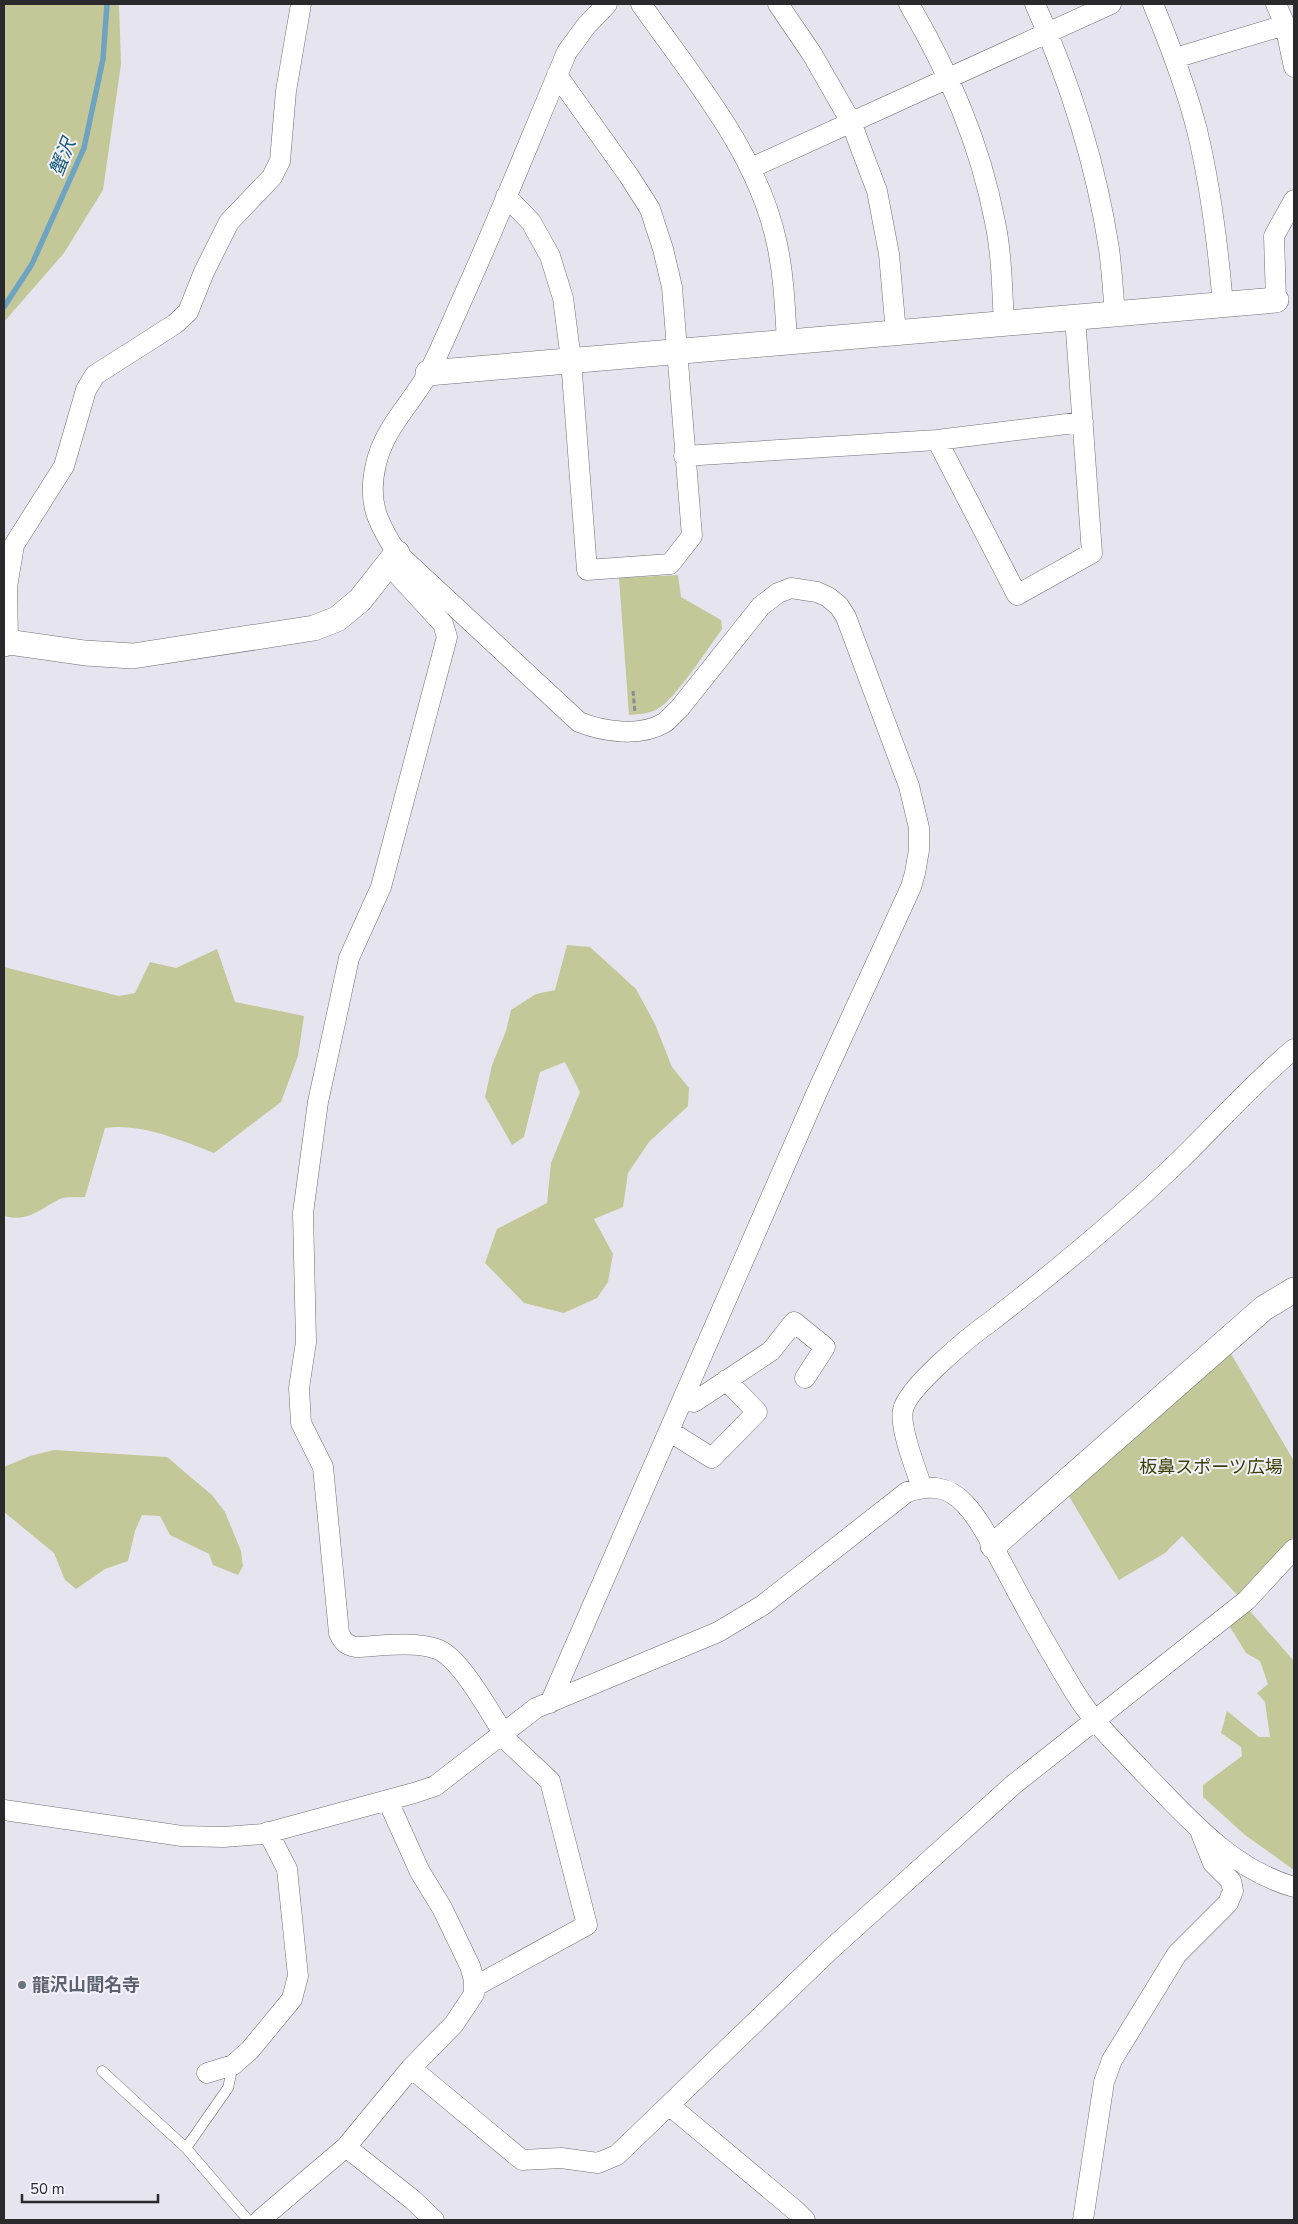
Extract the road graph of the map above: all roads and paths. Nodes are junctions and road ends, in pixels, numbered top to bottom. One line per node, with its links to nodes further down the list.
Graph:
1 (301, 4): 35 (street)
2 (607, 4): 15 (street)
3 (641, 4): 18 (street)
4 (778, 4): 17 (street)
5 (909, 4): 16 (street)
6 (1035, 4): 11 (street)
7 (1111, 4): 11 (street)
8 (1153, 4): 13 (street)
9 (1276, 4): 10 (street)
10 (1284, 25): 12 (street); 13 (street)
11 (1048, 33): 16 (street); 23 (street)
12 (1292, 46): 14 (street)
13 (1175, 58): 22 (street)
14 (1294, 67)
15 (557, 76): 19 (street); 28 (street)
16 (948, 78): 17 (street); 25 (street)
17 (851, 122): 18 (street); 26 (street)
18 (750, 168): 27 (street)
19 (506, 196): 29 (street); 30 (street)
20 (1294, 200): 21 (street)
21 (1276, 300): 22 (street)
22 (1223, 305): 23 (street)
23 (1115, 314): 24 (street)
24 (1075, 317): 25 (street); 31 (street)
25 (1004, 324): 26 (street)
26 (896, 332): 27 (street)
27 (787, 342): 28 (street)
28 (677, 351): 29 (street); 33 (street)
29 (571, 360): 30 (street); 33 (street)
30 (428, 373): 34 (street)
31 (1083, 422): 32 (street); 32 (street)
32 (937, 440): 33 (street)
33 (684, 456)
34 (392, 558): 35 (street); 40 (street); 47 (street)
35 (6, 643)
36 (1294, 1049): 42 (street)
37 (1294, 1290): 43 (street)
38 (805, 1378): 39 (street)
39 (726, 1380): 40 (street); 41 (street)
40 (683, 1400): 41 (street)
41 (669, 1431): 45 (street)
42 (922, 1487): 43 (street); 45 (street)
43 (993, 1546): 46 (street)
44 (1294, 1549): 46 (street)
45 (550, 1703): 47 (street)
46 (1094, 1721): 50 (street); 58 (street)
47 (502, 1735): 48 (street); 53 (street)
48 (388, 1801): 51 (street); 53 (street)
49 (4, 1810): 51 (street)
50 (1200, 1830): 52 (street); 65 (street)
51 (268, 1832): 54 (street)
52 (1294, 1887)
53 (474, 1987): 55 (street)
54 (232, 2065): 57 (street); 60 (lane)
55 (411, 2068): 58 (street); 59 (street)
56 (102, 2071): 60 (lane)
57 (207, 2073)
58 (669, 2106): 64 (street)
59 (346, 2147): 62 (street); 63 (street)
60 (186, 2148): 61 (lane)
61 (248, 2220)
62 (260, 2220)
63 (434, 2220)
64 (804, 2220)
65 (1083, 2220)

